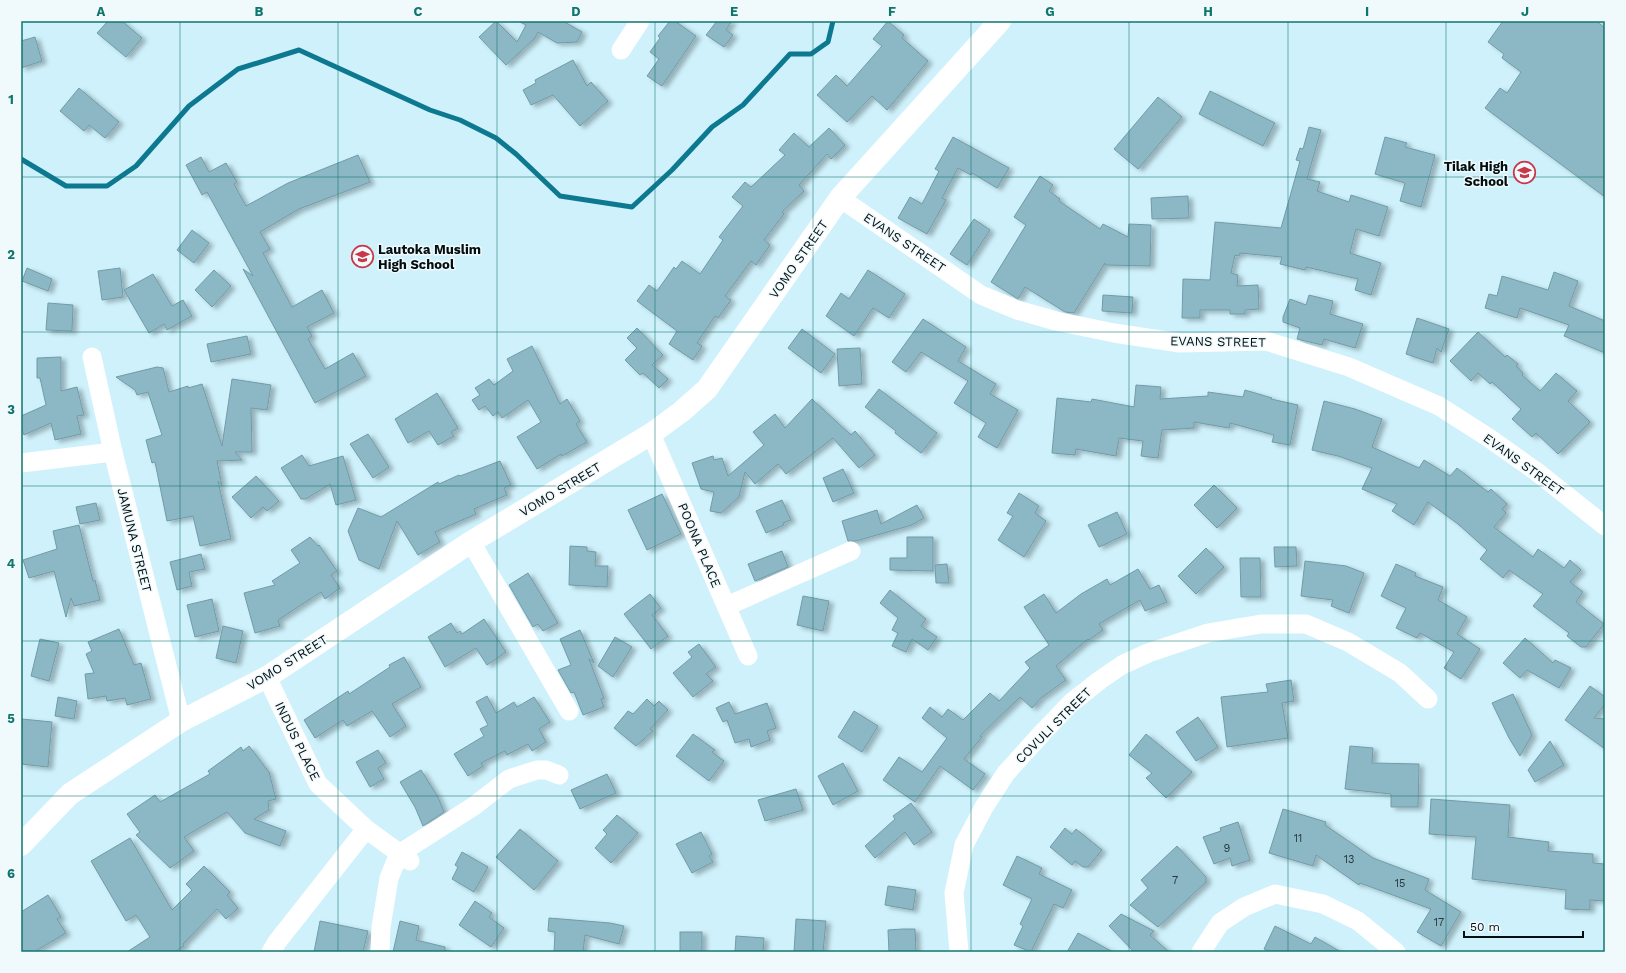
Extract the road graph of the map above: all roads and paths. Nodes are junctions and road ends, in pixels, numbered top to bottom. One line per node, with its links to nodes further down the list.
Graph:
1 (640, 21): 3 (street)
2 (1000, 21): 4 (main road, VOMO STREET)
3 (621, 50)
4 (840, 198): 6 (main road, VOMO STREET); 9 (street, EVANS STREET)
5 (92, 357): 7 (street, JAMUNA STREET)
6 (651, 434): 10 (main road, VOMO STREET); 12 (street, POONA PLACE)
7 (114, 452): 8 (street); 17 (street, JAMUNA STREET)
8 (21, 463)
9 (1605, 526)
10 (470, 542): 14 (main road, VOMO STREET); 16 (street)
11 (851, 551): 12 (street)
12 (727, 606): 13 (street, POONA PLACE)
13 (748, 656)
14 (267, 677): 17 (main road, VOMO STREET); 19 (street, INDUS PLACE)
15 (1428, 699): 24 (street, COVULI STREET)
16 (569, 711)
17 (181, 721): 20 (main road, VOMO STREET)
18 (559, 775): 21 (street)
19 (366, 830): 21 (street, INDUS PLACE); 22 (street)
20 (21, 845)
21 (405, 858): 23 (street)
22 (271, 952)
23 (380, 952)
24 (959, 952)
25 (1201, 952): 26 (street)
26 (1396, 952)

